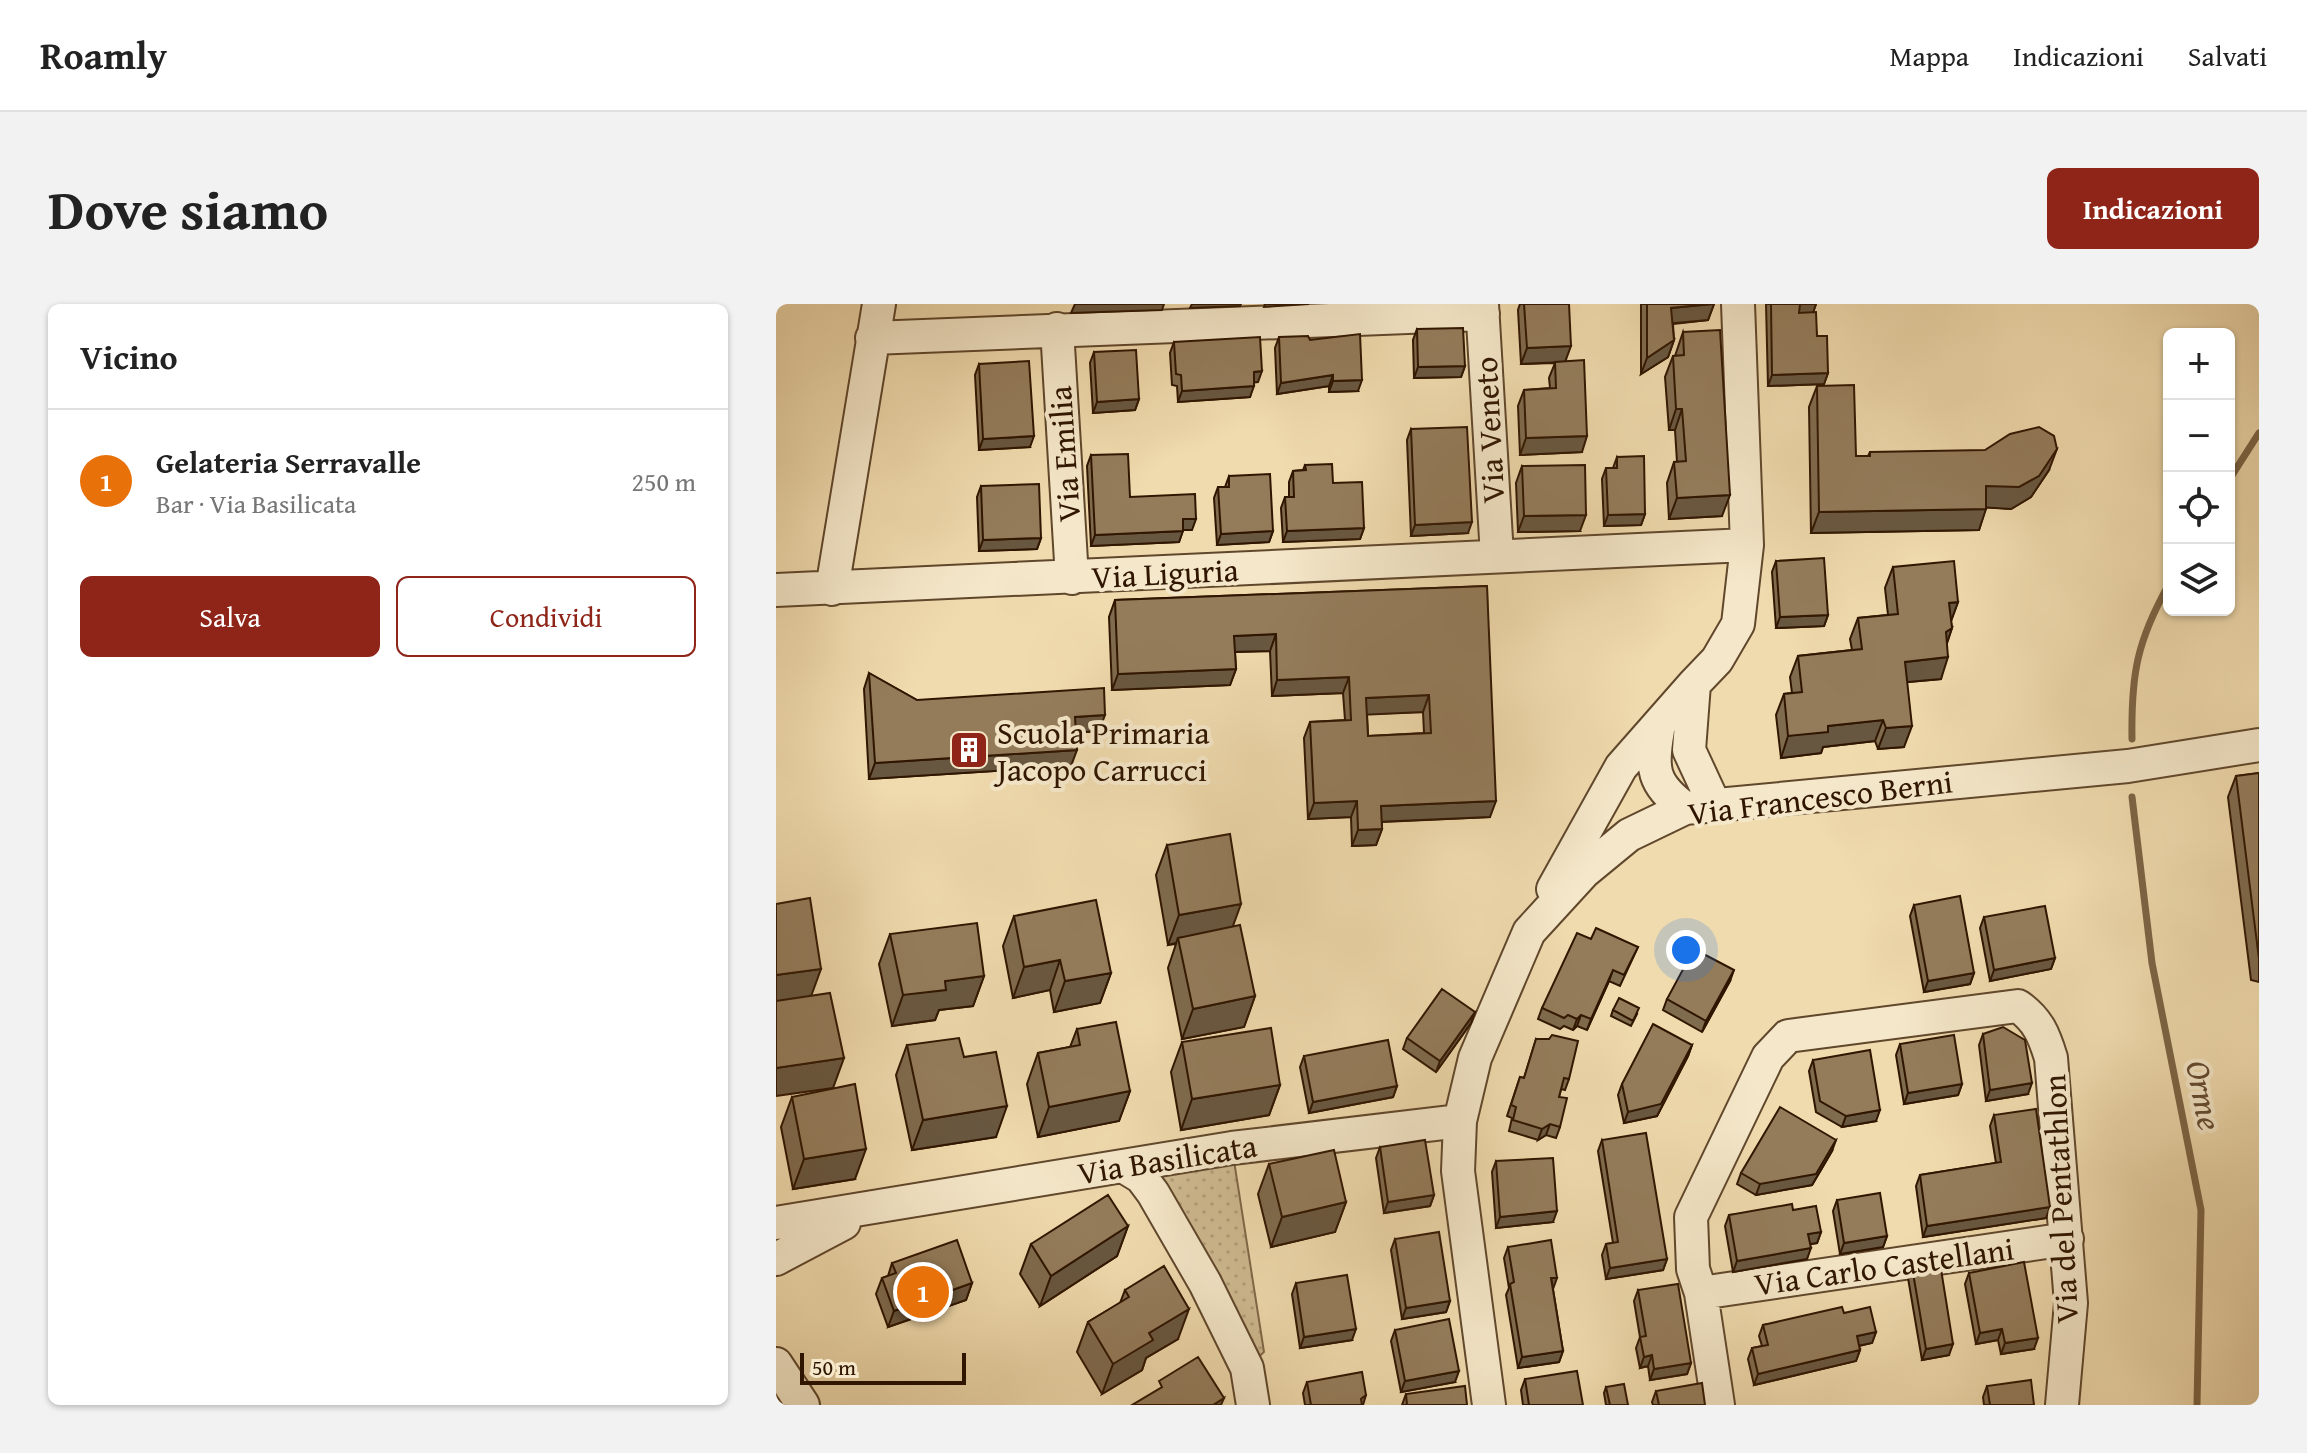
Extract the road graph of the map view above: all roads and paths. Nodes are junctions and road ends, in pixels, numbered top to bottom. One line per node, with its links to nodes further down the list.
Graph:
1 (879, 304): 5 (street)
2 (1738, 304): 6 (street)
3 (1482, 309): 4 (street); 7 (street, Via Veneto)
4 (1057, 329): 5 (street); 8 (street, Via Emilia)
5 (872, 338): 9 (street)
6 (1747, 545): 7 (street, Via Liguria); 11 (street)
7 (1497, 556): 8 (street, Via Liguria)
8 (1072, 578): 9 (street, Via Liguria)
9 (832, 589): 10 (street, Via Liguria)
10 (776, 590)
11 (1694, 684): 12 (street); 14 (street)
12 (1658, 730): 14 (street); 15 (street)
13 (2259, 745): 14 (street, Via Francesco Berni)
14 (1699, 806): 15 (street, Via Francesco Berni)
15 (1529, 932): 16 (street, Via Francesco Berni)
16 (1460, 1121): 17 (street, Via Basilicata); 26 (street, Via Francesco Berni)
17 (1123, 1166): 18 (street, Via Basilicata); 25 (street)
18 (876, 1208): 19 (street, Via Basilicata); 21 (street, Via Basilicata)
19 (776, 1223)
20 (2067, 1239): 22 (street, Via Carlo Castellani); 22 (street, Via del Pentathlon); 28 (street, Via del Pentathlon)
21 (776, 1259)
22 (1697, 1281): 27 (street)
23 (778, 1362): 24 (street)
24 (803, 1405)
25 (1253, 1405)
26 (1489, 1405)
27 (1718, 1405)
28 (2062, 1405)

